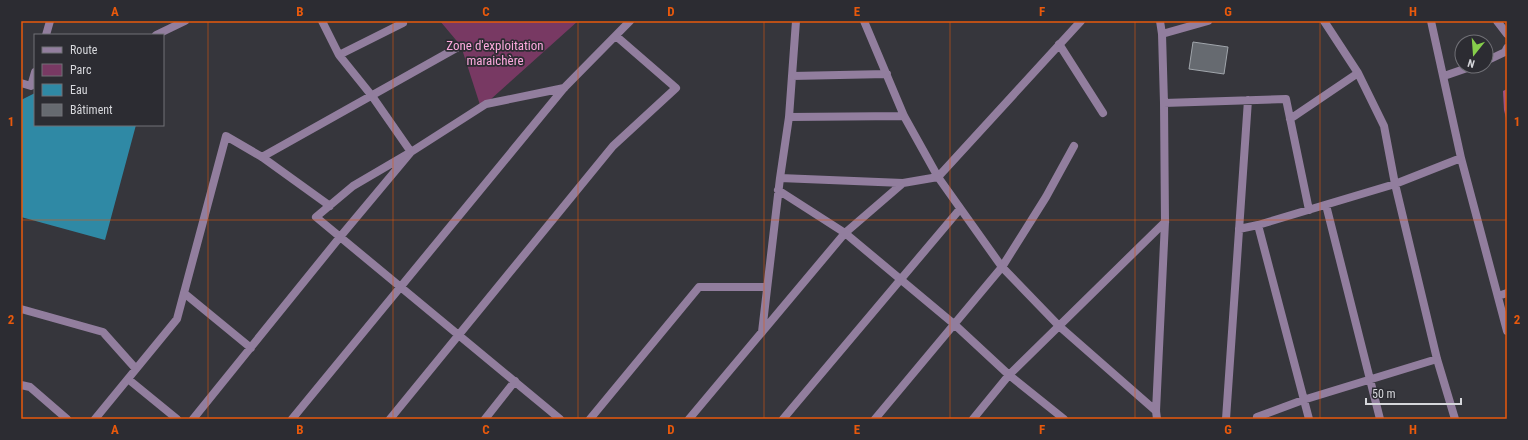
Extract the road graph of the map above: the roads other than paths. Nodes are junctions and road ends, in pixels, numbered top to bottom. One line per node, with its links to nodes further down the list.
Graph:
1 (50, 21): 14 (street)
2 (186, 21): 15 (street)
3 (322, 21): 22 (street)
4 (402, 21): 22 (street)
5 (630, 21): 18 (street)
6 (796, 21): 28 (street)
7 (864, 21): 26 (street)
8 (1081, 21): 19 (street)
9 (1160, 21): 16 (street)
10 (1208, 21): 16 (street)
11 (1324, 21): 24 (street)
12 (1432, 21): 29 (street)
13 (1497, 21): 17 (street)
14 (46, 34)
15 (158, 34)
16 (1162, 34): 34 (street)
17 (1507, 34)
18 (616, 36): 31 (street); 69 (street)
19 (1059, 44): 35 (street); 43 (street)
20 (460, 46): 32 (street)
21 (1507, 48): 23 (street)
22 (339, 55): 32 (street)
23 (1494, 57)
24 (1358, 73): 38 (street); 46 (street)
25 (1454, 73): 29 (street)
26 (887, 74): 28 (street); 36 (street)
27 (34, 76): 30 (street)
28 (792, 76): 37 (street)
29 (1444, 76): 42 (street)
30 (21, 83)
31 (564, 88): 40 (street); 59 (street)
32 (372, 96): 40 (street); 41 (street)
33 (1248, 100): 34 (street); 38 (street); 54 (street)
34 (1164, 103): 52 (street)
35 (1103, 113)
36 (904, 116): 37 (street); 43 (street)
37 (789, 117): 44 (street)
38 (1290, 119): 51 (street)
39 (1074, 146): 57 (street)
40 (412, 152): 49 (street); 56 (street)
41 (262, 157): 49 (street); 61 (street)
42 (1461, 158): 46 (street); 63 (street)
43 (938, 177): 45 (street); 50 (street)
44 (780, 178): 45 (street); 47 (street)
45 (903, 183): 55 (street)
46 (1395, 184): 48 (street); 71 (street)
47 (778, 190): 55 (street); 60 (street)
48 (1326, 205): 51 (street); 75 (street)
49 (330, 206): 56 (street)
50 (960, 209): 57 (street); 58 (street)
51 (1309, 210): 53 (street)
52 (1165, 222): 66 (street); 79 (street)
53 (1258, 225): 54 (street); 78 (street)
54 (1240, 229): 95 (street)
55 (845, 234): 58 (street); 68 (street)
56 (340, 237): 59 (street); 70 (street)
57 (1002, 267): 65 (street); 66 (street)
58 (901, 279): 65 (street); 91 (street)
59 (401, 287): 69 (street); 85 (street)
60 (767, 287): 68 (street); 89 (street)
61 (184, 293): 70 (street); 72 (street)
62 (1507, 293): 63 (street)
63 (1498, 296): 67 (street)
64 (21, 309): 72 (street)
65 (954, 324): 73 (street); 92 (street)
66 (1059, 326): 73 (street); 79 (street)
67 (1507, 331)
68 (762, 332): 90 (street)
69 (459, 335): 76 (street); 86 (street)
70 (251, 348): 84 (street)
71 (1437, 359): 75 (street); 98 (street)
72 (136, 369): 74 (street)
73 (1009, 375): 93 (street); 94 (street)
74 (128, 379): 82 (street); 83 (street)
75 (1370, 379): 78 (street); 97 (street)
76 (515, 382): 87 (street); 88 (street)
77 (21, 385): 81 (street)
78 (1303, 400): 80 (street); 96 (street)
79 (1157, 415)
80 (1257, 417)
81 (67, 419)
82 (95, 419)
83 (177, 419)
84 (194, 419)
85 (292, 419)
86 (390, 419)
87 (485, 419)
88 (560, 419)
89 (590, 419)
90 (689, 419)
91 (784, 419)
92 (875, 419)
93 (973, 419)
94 (1064, 419)
95 (1226, 419)
96 (1309, 419)
97 (1380, 419)
98 (1455, 419)

